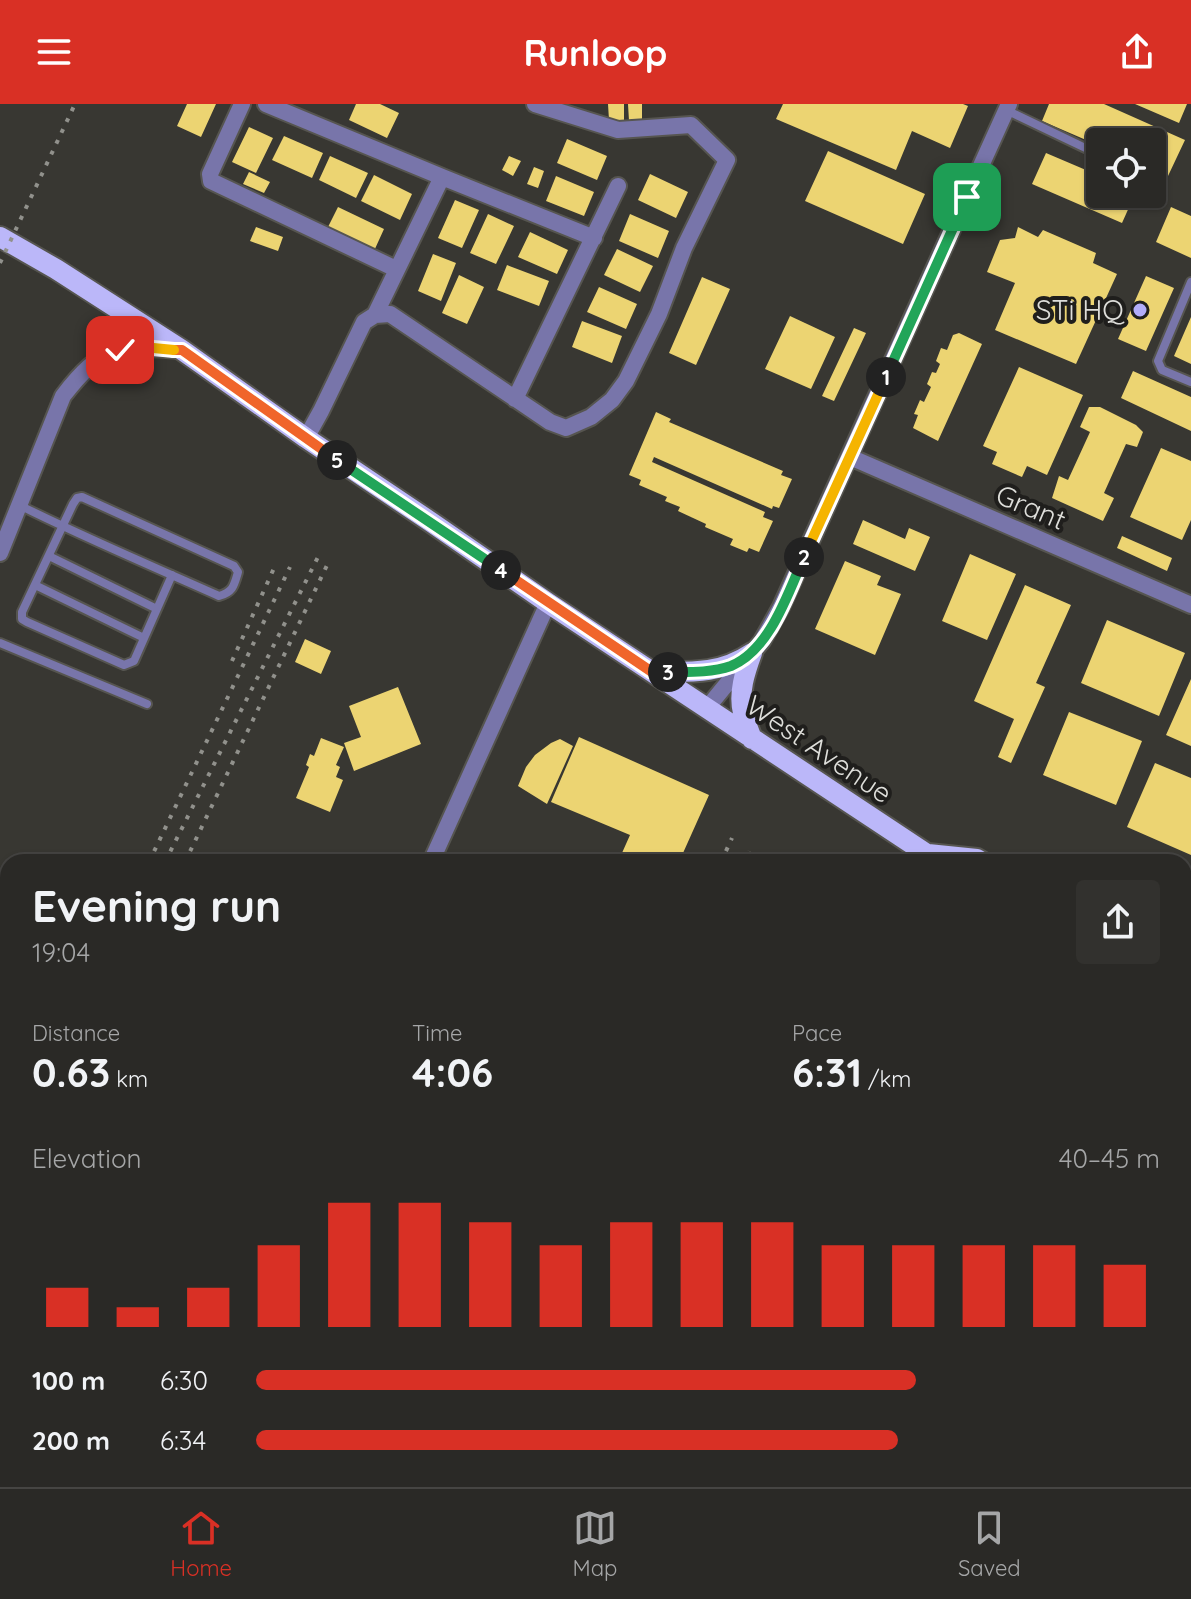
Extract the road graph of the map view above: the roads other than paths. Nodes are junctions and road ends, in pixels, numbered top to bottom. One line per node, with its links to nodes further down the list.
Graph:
1 (242, 104): 10 (street)
2 (266, 104): 6 (street)
3 (538, 105): 15 (street)
4 (1008, 107): 5 (lane); 17 (street)
5 (1086, 148)
6 (442, 177): 9 (street); 10 (street)
7 (618, 186): 9 (street)
8 (0, 237): 13 (main road, West Avenue)
9 (594, 238): 15 (street)
10 (396, 269): 12 (street)
11 (1191, 282): 14 (lane)
12 (375, 315): 15 (street); 16 (street)
13 (182, 350): 16 (main road, West Avenue); 18 (street)
14 (1191, 382)
15 (515, 399)
16 (306, 438): 24 (main road, West Avenue)
17 (850, 457): 25 (street, Grant); 29 (street)
18 (19, 505): 19 (lane); 20 (street)
19 (62, 526): 21 (lane); 22 (lane); 22 (lane)
20 (0, 553)
21 (49, 556): 23 (lane); 26 (lane)
22 (172, 575): 26 (lane)
23 (35, 585): 27 (lane); 27 (lane)
24 (548, 603): 30 (main road, West Avenue); 34 (street)
25 (1191, 605)
26 (157, 609): 27 (lane)
27 (144, 638)
28 (0, 643): 31 (lane)
29 (752, 653): 30 (main road); 32 (street); 33 (main road)
30 (652, 672): 32 (main road, West Avenue)
31 (147, 704)
32 (707, 708): 33 (main road, West Avenue)
33 (752, 739): 35 (main road, West Avenue)
34 (435, 854)
35 (928, 854)

